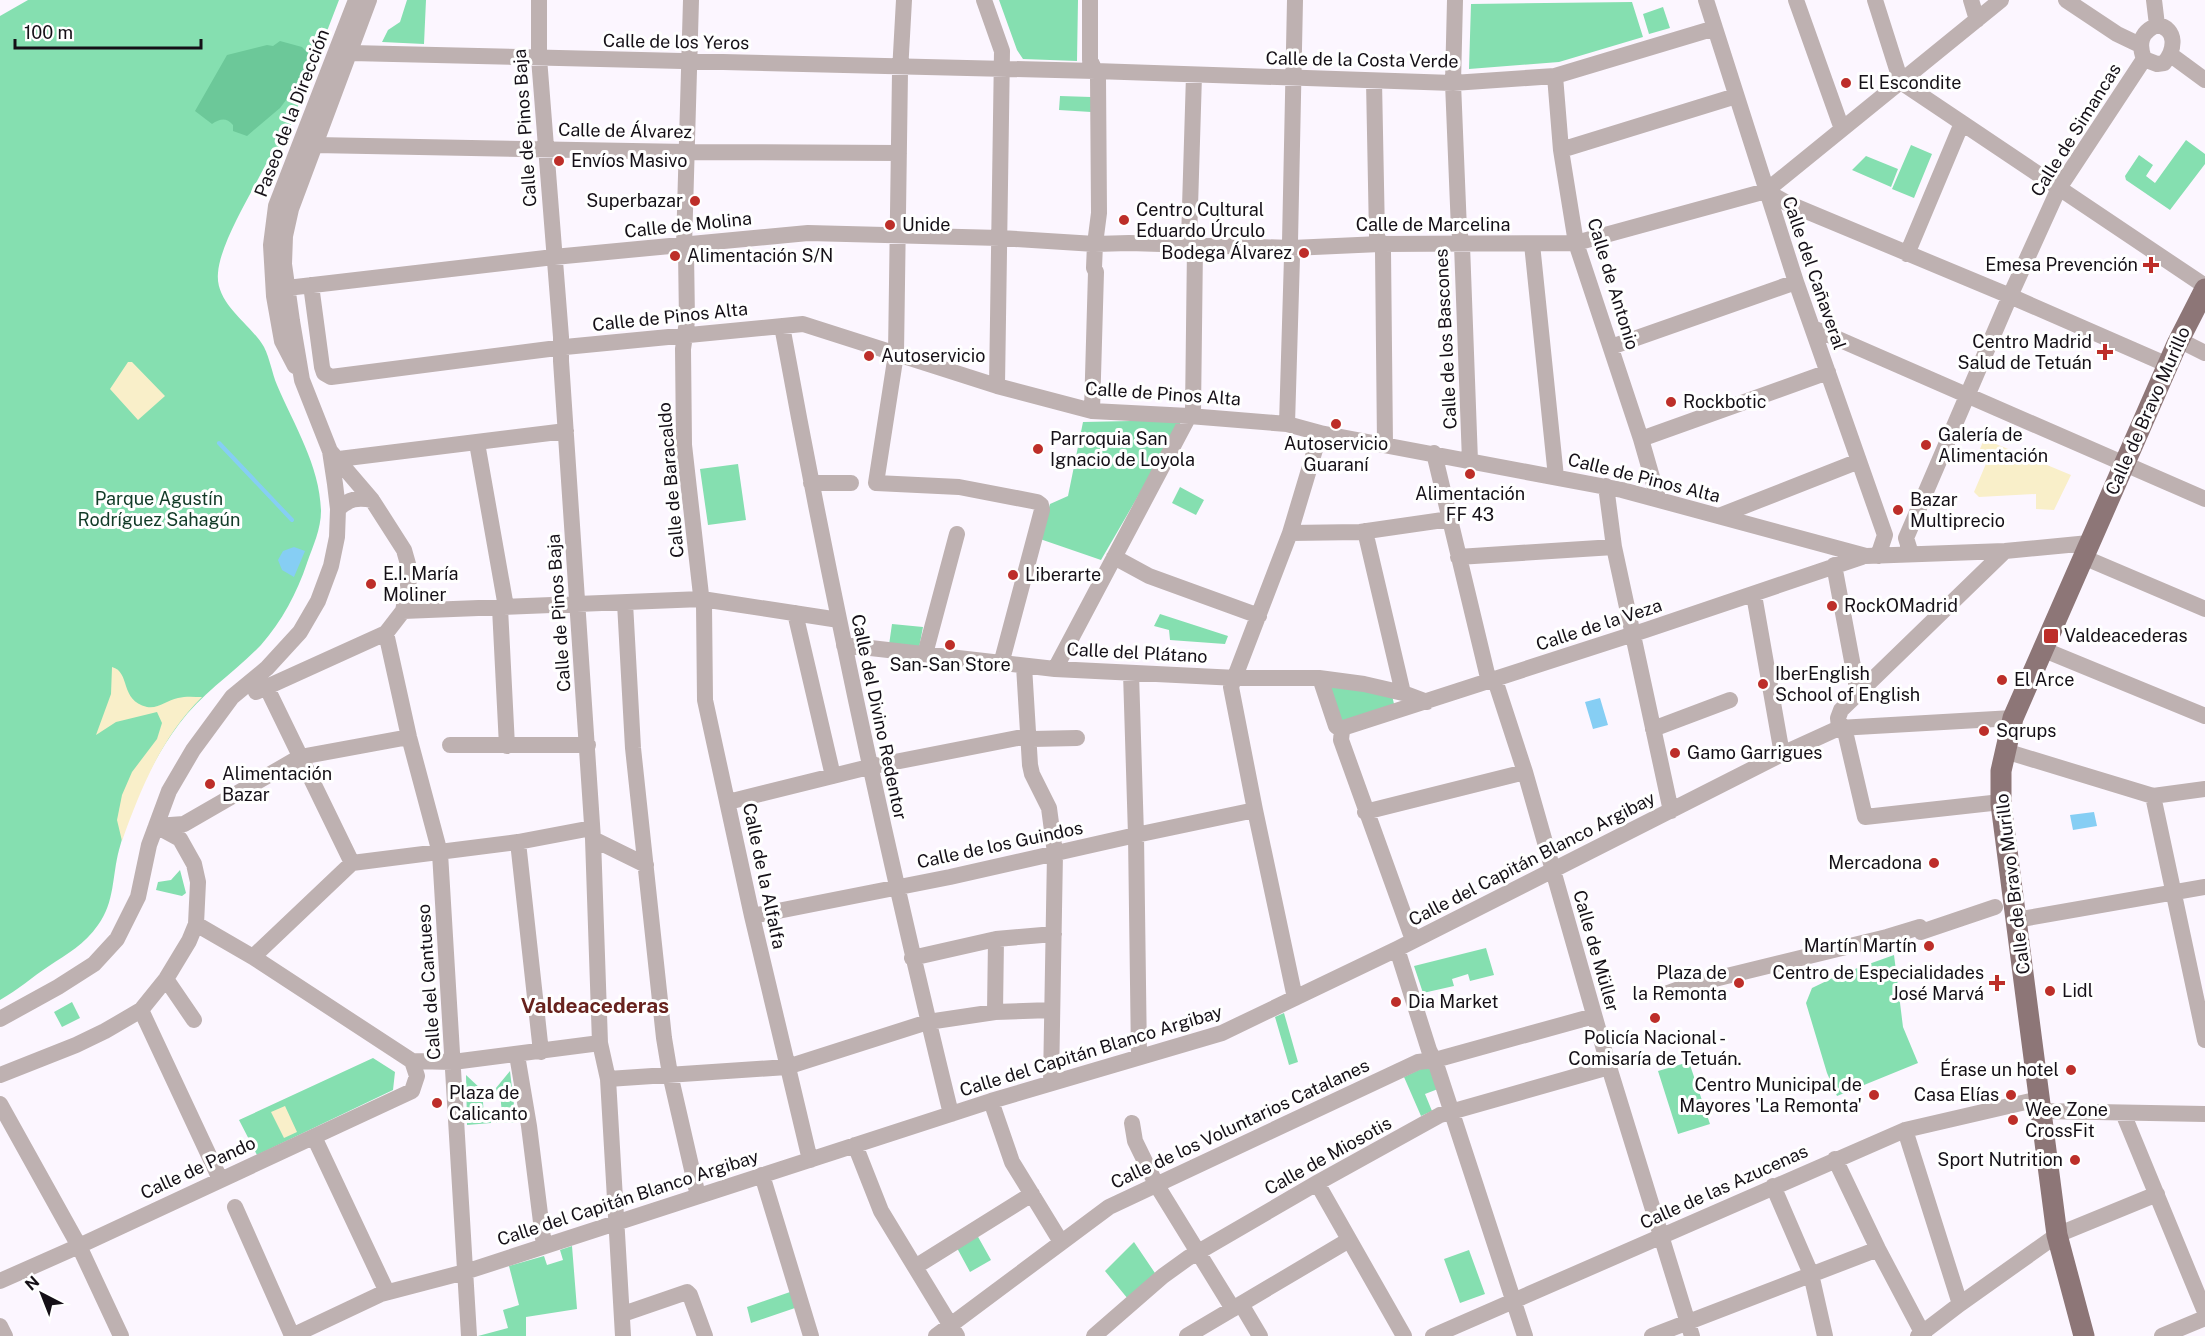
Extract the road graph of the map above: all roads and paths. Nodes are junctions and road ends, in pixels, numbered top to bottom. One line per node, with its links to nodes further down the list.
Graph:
1 (356, 0): 72 (street, Paseo de la Dirección)
2 (369, 0): 21 (street, Paseo de la Dirección)
3 (539, 0): 23 (street, Calle de Pinos Baja)
4 (691, 0): 24 (street, Calle de Baracaldo)
5 (903, 0): 25 (street)
6 (984, 0): 26 (street)
7 (1090, 0): 27 (street)
8 (1295, 0): 30 (street)
9 (1455, 0): 34 (street, Calle de los Bascones)
10 (1706, 0): 19 (street, Calle del Cañaveral)
11 (1796, 0): 37 (street)
12 (1875, 0): 33 (street)
13 (1971, 0): 17 (street)
14 (2001, 0): 17 (street)
15 (2066, 0): 20 (street)
16 (2154, 0): 18 (street)
17 (1977, 20): 33 (street)
18 (2157, 25): 20 (street); 22 (street)
19 (1715, 28): 29 (street, Calle de la Costa Verde); 35 (street, Calle del Cañaveral)
20 (2142, 52): 22 (street); 43 (street, Calle de Simancas)
21 (351, 53): 23 (street, Calle de los Yeros); 38 (street, Paseo de la Dirección)
22 (2171, 56): 31 (street)
23 (538, 58): 24 (street, Calle de los Yeros); 39 (street, Calle de Pinos Baja)
24 (688, 62): 25 (street, Calle de los Yeros); 41 (street, Calle de Baracaldo)
25 (900, 67): 26 (street, Calle de los Yeros); 42 (street)
26 (1001, 69): 27 (street, Calle de la Costa Verde); 46 (street)
27 (1095, 71): 28 (street, Calle de la Costa Verde); 48 (street)
28 (1194, 75): 30 (street, Calle de la Costa Verde); 53 (street)
29 (1555, 76): 34 (street, Calle de la Costa Verde); 40 (street, Calle de Antonio)
30 (1294, 79): 32 (street, Calle de la Costa Verde); 54 (street)
31 (2205, 80)
32 (1374, 81): 34 (street, Calle de la Costa Verde); 49 (street)
33 (1900, 82): 36 (street); 37 (street)
34 (1453, 83): 51 (street, Calle de los Bascones)
35 (1736, 96): 40 (street); 44 (street, Calle del Cañaveral)
36 (1962, 123): 43 (street); 55 (street)
37 (1842, 129): 44 (street)
38 (315, 145): 39 (street, Calle de Álvarez); 60 (street, Paseo de la Dirección)
39 (547, 150): 41 (street, Calle de Álvarez); 56 (street, Calle de Pinos Baja)
40 (1561, 150): 47 (street, Calle de Antonio)
41 (687, 152): 42 (street, Calle de Álvarez); 52 (street, Calle de Baracaldo)
42 (899, 153): 45 (street)
43 (2059, 188): 59 (street); 61 (street, Calle de Simancas)
44 (1766, 190): 47 (street, Calle de Marcelina); 55 (street); 57 (street, Calle del Cañaveral)
45 (897, 236): 46 (street, Calle de Molina); 52 (street, Calle de Molina); 69 (street)
46 (1000, 238): 48 (street, Calle de Molina); 73 (street)
47 (1576, 243): 50 (street, Calle de Marcelina); 67 (street, Calle de Antonio)
48 (1095, 244): 53 (street, Calle de Marcelina); 75 (street)
49 (1380, 244): 51 (street, Calle de Marcelina); 54 (street, Calle de Marcelina); 82 (street)
50 (1532, 244): 51 (street, Calle de Marcelina); 88 (street)
51 (1462, 245): 85 (street, Calle de los Bascones)
52 (684, 246): 56 (street, Calle de Molina); 64 (street, Calle de Baracaldo)
53 (1195, 246): 54 (street, Calle de Marcelina); 76 (street)
54 (1292, 248): 77 (street)
55 (1906, 254): 61 (street)
56 (554, 257): 58 (street, Calle de Molina); 66 (street, Calle de Pinos Baja)
57 (1796, 282): 63 (street, Calle del Cañaveral); 67 (street)
58 (311, 285): 60 (street, Calle de Molina); 66 (street, Calle de Pinos Alta)
59 (2205, 287): 65 (main road, Calle de Bravo Murillo)
60 (287, 288): 72 (street, Paseo de la Dirección)
61 (2010, 296): 70 (street); 74 (street, Calle de Simancas)
62 (782, 326): 64 (street, Calle de Pinos Alta); 69 (street, Calle de Pinos Alta); 89 (street, Calle del Divino Redentor)
63 (1813, 328): 71 (street, Calle del Cañaveral); 74 (street)
64 (684, 335): 66 (street, Calle de Pinos Alta); 111 (street, Calle de Baracaldo)
65 (2179, 340): 68 (street); 70 (main road, Calle de Bravo Murillo)
66 (560, 347): 78 (street, Calle de Pinos Baja)
67 (1611, 347): 80 (street, Calle de Antonio)
68 (2205, 353)
69 (896, 354): 73 (street, Calle de Pinos Alta); 127 (street)
70 (2168, 365): 87 (main road, Calle de Bravo Murillo)
71 (1828, 372): 80 (street); 86 (street, Calle del Cañaveral)
72 (303, 380): 84 (street, Paseo de la Dirección)
73 (997, 386): 75 (street, Calle de Pinos Alta)
74 (1966, 396): 87 (street); 102 (street, Calle de Simancas)
75 (1092, 411): 76 (street, Calle de Pinos Alta)
76 (1189, 416): 77 (street, Calle de Pinos Alta); 107 (street)
77 (1287, 423): 79 (street, Calle de Pinos Alta)
78 (566, 431): 81 (street); 113 (street, Calle de Pinos Baja)
79 (1320, 433): 82 (street, Calle de Pinos Alta); 99 (street)
80 (1641, 439): 92 (street, Calle de Antonio)
81 (477, 443): 84 (street); 114 (street)
82 (1385, 444): 83 (street, Calle de Pinos Alta)
83 (1434, 453): 85 (street, Calle de Pinos Alta); 97 (street, Calle de Müller)
84 (334, 455): 94 (street, Paseo de la Dirección); 95 (street, Paseo de la Dirección)
85 (1470, 461): 88 (street, Calle de Pinos Alta)
86 (1859, 461): 96 (street); 101 (street, Calle del Cañaveral)
87 (2124, 464): 93 (street); 104 (main road, Calle de Bravo Murillo)
88 (1556, 477): 91 (street, Calle de Pinos Alta)
89 (811, 483): 90 (street); 119 (street, Calle del Divino Redentor)
90 (851, 483)
91 (1606, 486): 92 (street, Calle de Pinos Alta); 103 (street)
92 (1658, 498): 96 (street, Calle de Pinos Alta)
93 (2205, 499)
94 (372, 500): 95 (street); 116 (street, Paseo de la Dirección)
95 (338, 509): 122 (street, Paseo de la Dirección)
96 (1719, 516): 106 (street, Calle de Pinos Alta)
97 (1450, 519): 98 (street); 108 (street, Calle de Müller)
98 (1365, 531): 99 (street); 135 (street)
99 (1290, 533): 118 (street)
100 (957, 534): 125 (street)
101 (1886, 535): 102 (street); 106 (street)
102 (1909, 546): 105 (street, Calle de Pinos Alta); 106 (street, Calle de Pinos Alta)
103 (1614, 548): 108 (street); 121 (street)
104 (2086, 550): 105 (street, Calle de Pinos Alta); 115 (street); 124 (main road, Calle de Bravo Murillo)
105 (2005, 551): 136 (street)
106 (1872, 556): 109 (street, Calle de la Veza)
107 (1114, 557): 118 (street); 129 (street)
108 (1458, 557): 132 (street, Calle de Müller)
109 (1834, 566): 110 (street, Calle de la Veza); 136 (street)
110 (1754, 595): 121 (street, Calle de la Veza); 152 (street)
111 (702, 598): 112 (street); 117 (street); 159 (street, Calle de la Alfalfa)
112 (625, 603): 113 (street); 171 (street)
113 (578, 605): 114 (street); 149 (street, Calle de Pinos Baja)
114 (503, 607): 116 (street); 150 (street)
115 (2205, 609)
116 (403, 611): 120 (street, Paseo de la Dirección)
117 (795, 613): 119 (street); 156 (street)
118 (1259, 616): 131 (street)
119 (839, 620): 123 (street, Calle del Divino Redentor)
120 (386, 633): 126 (street, Paseo de la Dirección); 146 (street, Calle del Cantueso)
121 (1634, 634): 132 (street, Calle de la Veza); 143 (street)
122 (295, 637): 126 (street); 139 (street, Paseo de la Dirección)
123 (844, 645): 125 (street, Calle del Plátano); 154 (street, Calle del Divino Redentor)
124 (2043, 649): 140 (street); 141 (main road, Calle de Bravo Murillo)
125 (925, 654): 127 (street, Calle del Plátano)
126 (316, 664): 134 (street, Paseo de la Dirección)
127 (1001, 664): 128 (street, Calle del Plátano)
128 (1024, 666): 129 (street, Calle del Plátano); 145 (street)
129 (1055, 669): 130 (street, Calle del Plátano)
130 (1131, 673): 131 (street, Calle del Plátano); 166 (street)
131 (1237, 678): 135 (street, Calle del Plátano); 161 (street)
132 (1492, 681): 138 (street, Calle de la Veza); 155 (street, Calle de Müller)
133 (1322, 684): 144 (street)
134 (266, 686): 139 (street, Paseo de la Dirección); 153 (street)
135 (1403, 693): 138 (street, Calle del Plátano)
136 (1858, 693): 142 (street)
137 (1730, 700): 143 (street)
138 (1426, 702): 144 (street, Calle de la Veza)
139 (220, 715): 164 (street, Paseo de la Dirección)
140 (2205, 716)
141 (2013, 718): 142 (street, Calle del Capitán Blanco Argibay); 151 (main road, Calle de Bravo Murillo)
142 (1841, 728): 152 (street, Calle del Capitán Blanco Argibay); 160 (street)
143 (1653, 729): 162 (street)
144 (1342, 730): 163 (street)
145 (1028, 735): 147 (street); 154 (street); 169 (street)
146 (409, 737): 153 (street); 168 (street, Calle del Cantueso)
147 (1077, 738)
148 (450, 745): 150 (street)
149 (588, 745): 150 (street); 165 (street, Calle de Pinos Baja)
150 (507, 746)
151 (2005, 751): 158 (street); 160 (main road, Calle de Bravo Murillo)
152 (1782, 754): 162 (street, Calle del Capitán Blanco Argibay)
153 (300, 757): 164 (street); 170 (street)
154 (869, 767): 156 (street); 173 (street, Calle del Divino Redentor)
155 (1525, 772): 163 (street); 172 (street, Calle de Müller)
156 (833, 776): 159 (street)
157 (2205, 789): 158 (street)
158 (2153, 796): 175 (street)
159 (728, 802): 177 (street, Calle de la Alfalfa)
160 (2001, 802): 178 (main road, Calle de Bravo Murillo)
161 (1255, 810): 166 (street, Calle de los Guindos); 188 (street)
162 (1671, 811): 172 (street, Calle del Capitán Blanco Argibay)
163 (1365, 812): 182 (street)
164 (156, 826): 179 (street); 193 (street, Paseo de la Dirección)
165 (593, 833): 167 (street); 171 (street); 197 (street, Calle de Pinos Baja)
166 (1136, 835): 169 (street, Calle de los Guindos); 200 (street)
167 (518, 842): 168 (street); 198 (street)
168 (440, 853): 170 (street); 203 (street, Calle del Cantueso)
169 (1055, 853): 173 (street, Calle de los Guindos); 180 (street)
170 (352, 863): 184 (street)
171 (646, 865): 206 (street)
172 (1553, 871): 182 (street, Calle del Capitán Blanco Argibay); 192 (street, Calle de Müller)
173 (896, 887): 177 (street, Calle de los Guindos); 185 (street, Calle del Divino Redentor)
174 (2205, 887): 175 (street)
175 (2173, 893): 178 (street); 196 (street)
176 (1994, 908): 187 (street)
177 (753, 916): 204 (street, Calle de la Alfalfa)
178 (2016, 920): 212 (main road, Calle de Bravo Murillo)
179 (196, 924): 184 (street); 186 (street)
180 (1054, 934): 181 (street); 190 (street)
181 (996, 939): 185 (street); 191 (street)
182 (1413, 940): 183 (street, Calle del Capitán Blanco Argibay)
183 (1397, 949): 188 (street, Calle del Capitán Blanco Argibay); 202 (street)
184 (253, 957): 201 (street)
185 (912, 958): 195 (street, Calle del Divino Redentor)
186 (166, 979): 189 (street); 194 (street)
187 (1668, 993)
188 (1295, 998): 200 (street, Calle del Capitán Blanco Argibay)
189 (141, 1010): 207 (street); 224 (street)
190 (1052, 1010): 191 (street); 209 (street)
191 (995, 1012): 195 (street)
192 (1594, 1016): 202 (street, Calle de los Voluntarios Catalanes); 205 (street, Calle de Müller)
193 (0, 1019)
194 (194, 1020)
195 (928, 1022): 204 (street); 215 (street, Calle del Divino Redentor)
196 (2205, 1040)
197 (600, 1043): 198 (street); 208 (street, Calle de Pinos Baja)
198 (541, 1052): 199 (street)
199 (517, 1055): 203 (street); 238 (street)
200 (1139, 1057): 209 (street, Calle del Capitán Blanco Argibay)
201 (412, 1060): 203 (street); 219 (street, Calle de Pando)
202 (1435, 1060): 213 (street); 226 (street, Calle de los Voluntarios Catalanes)
203 (453, 1062): 242 (street, Calle del Cantueso)
204 (787, 1066): 206 (street); 222 (street, Calle de la Alfalfa)
205 (1609, 1067): 213 (street, Calle de Miosotis); 233 (street, Calle de Müller)
206 (670, 1074): 208 (street); 230 (street)
207 (0, 1075)
208 (608, 1079): 232 (street, Calle de Pinos Baja)
209 (1051, 1083): 210 (street, Calle del Capitán Blanco Argibay)
210 (991, 1101): 215 (street, Calle del Capitán Blanco Argibay); 228 (street)
211 (0, 1104): 237 (street)
212 (2040, 1105): 214 (street, Calle de las Azucenas); 218 (street, Calle de las Azucenas); 234 (main road, Calle de Bravo Murillo)
213 (1452, 1113): 225 (street, Calle de Miosotis); 246 (street)
214 (2123, 1113): 216 (street, Calle de las Azucenas); 229 (street)
215 (951, 1114): 220 (street, Calle del Capitán Blanco Argibay)
216 (2205, 1114)
217 (1132, 1123): 226 (street)
218 (1905, 1130): 221 (street, Calle de las Azucenas); 247 (street)
219 (314, 1137): 224 (street, Calle de Pando); 245 (street)
220 (855, 1145): 222 (street, Calle del Capitán Blanco Argibay); 241 (street)
221 (1835, 1159): 227 (street, Calle de las Azucenas); 239 (street)
222 (810, 1160): 223 (street, Calle del Capitán Blanco Argibay)
223 (762, 1175): 230 (street, Calle del Capitán Blanco Argibay); 263 (street)
224 (220, 1179): 237 (street, Calle de Pando)
225 (1317, 1183): 235 (street); 240 (street, Calle de Miosotis)
226 (1155, 1184): 236 (street, Calle de los Voluntarios Catalanes); 240 (street)
227 (1773, 1186): 233 (street, Calle de las Azucenas); 243 (street)
228 (1032, 1194): 236 (street); 241 (street)
229 (2157, 1194): 234 (street); 249 (street)
230 (698, 1196): 232 (street, Calle del Capitán Blanco Argibay)
231 (235, 1207): 259 (street)
232 (616, 1223): 238 (street, Calle del Capitán Blanco Argibay); 250 (street, Calle de Pinos Baja)
233 (1661, 1235): 246 (street, Calle de las Azucenas); 253 (street, Calle de Müller)
234 (2057, 1235): 247 (street); 272 (main road, Calle de Bravo Murillo)
235 (1349, 1240): 248 (street); 267 (street)
236 (1061, 1242): 254 (street, Calle de los Voluntarios Catalanes)
237 (79, 1246): 244 (street, Calle de Pando); 258 (street)
238 (544, 1246): 242 (street, Calle del Capitán Blanco Argibay)
239 (1878, 1249): 243 (street); 256 (street)
240 (1197, 1253): 248 (street); 255 (street, Calle de Miosotis)
241 (915, 1267): 254 (street)
242 (465, 1272): 245 (street, Calle del Capitán Blanco Argibay); 260 (street, Calle del Cantueso)
243 (1811, 1274): 253 (street); 271 (street)
244 (0, 1281)
245 (387, 1292): 259 (street, Calle del Capitán Blanco Argibay)
246 (1513, 1300): 268 (street, Calle de las Azucenas); 269 (street)
247 (1960, 1304): 256 (street)
248 (1237, 1306): 265 (street); 266 (street)
249 (2205, 1312)
250 (622, 1314): 261 (street, Calle de Pinos Baja); 262 (street)
251 (2205, 1318): 273 (street)
252 (0, 1326): 257 (street)
253 (1689, 1329): 270 (street)
254 (953, 1331): 264 (street, Calle de los Voluntarios Catalanes)
255 (1100, 1334)
256 (1921, 1335)
257 (4, 1336)
258 (121, 1336)
259 (292, 1336)
260 (469, 1336)
261 (623, 1336)
262 (705, 1336)
263 (811, 1336)
264 (936, 1336)
265 (1187, 1336)
266 (1260, 1336)
267 (1404, 1336)
268 (1433, 1336)
269 (1525, 1336)
270 (1652, 1336)
271 (1825, 1336)
272 (2084, 1336)
273 (2162, 1336)

